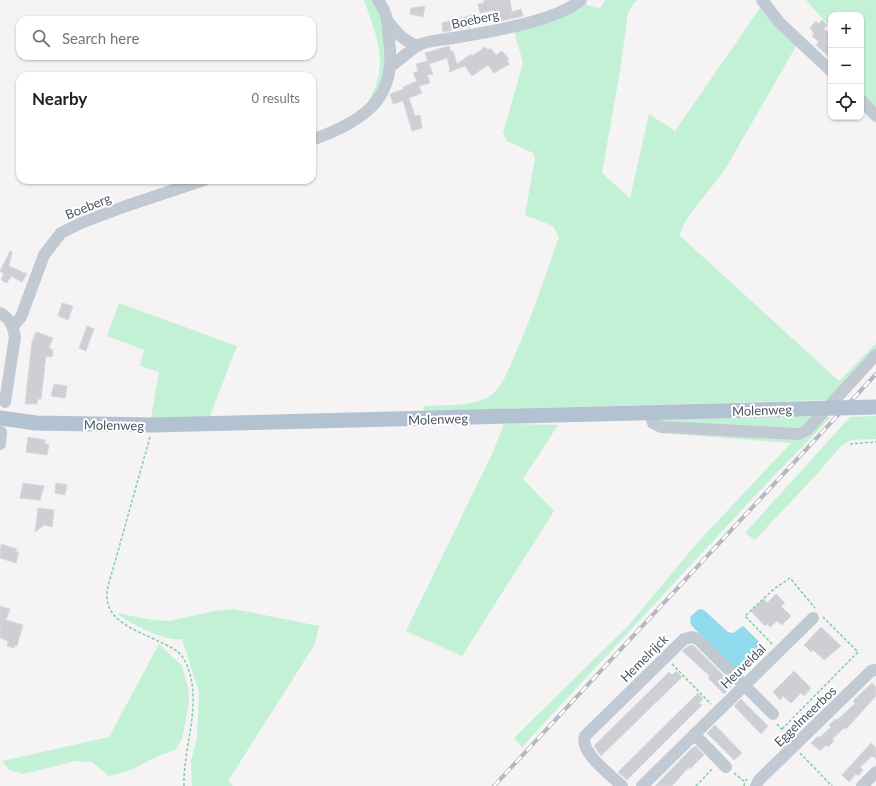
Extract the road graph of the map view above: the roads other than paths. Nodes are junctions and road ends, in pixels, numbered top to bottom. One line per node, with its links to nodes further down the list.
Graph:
1 (378, 0): 4 (street)
2 (581, 0): 5 (street, Boeberg)
3 (762, 0): 7 (street)
4 (388, 21): 5 (street); 6 (street)
5 (418, 46): 6 (street, Boeberg)
6 (390, 66): 10 (street)
7 (828, 68)
8 (864, 103): 9 (street)
9 (876, 116)
10 (316, 138)
11 (192, 184): 13 (street, Boeberg)
12 (0, 313): 13 (street)
13 (13, 326): 15 (street)
14 (876, 355): 17 (street)
15 (5, 402)
16 (876, 407): 17 (main road, Molenweg, bridge)
17 (650, 413): 18 (main road, Molenweg)
18 (0, 430)
19 (813, 618): 21 (street, Heuveldal)
20 (876, 670): 26 (street, Eggelmeerbos)
21 (744, 685): 22 (street, Hemelrijck); 23 (street, Heuveldal); 27 (street, Hemelrijck)
22 (773, 714)
23 (694, 734): 24 (street); 28 (street, Heuveldal)
24 (723, 764)
25 (876, 772): 29 (street)
26 (750, 781)
27 (622, 786)
28 (642, 786)
29 (862, 786)

